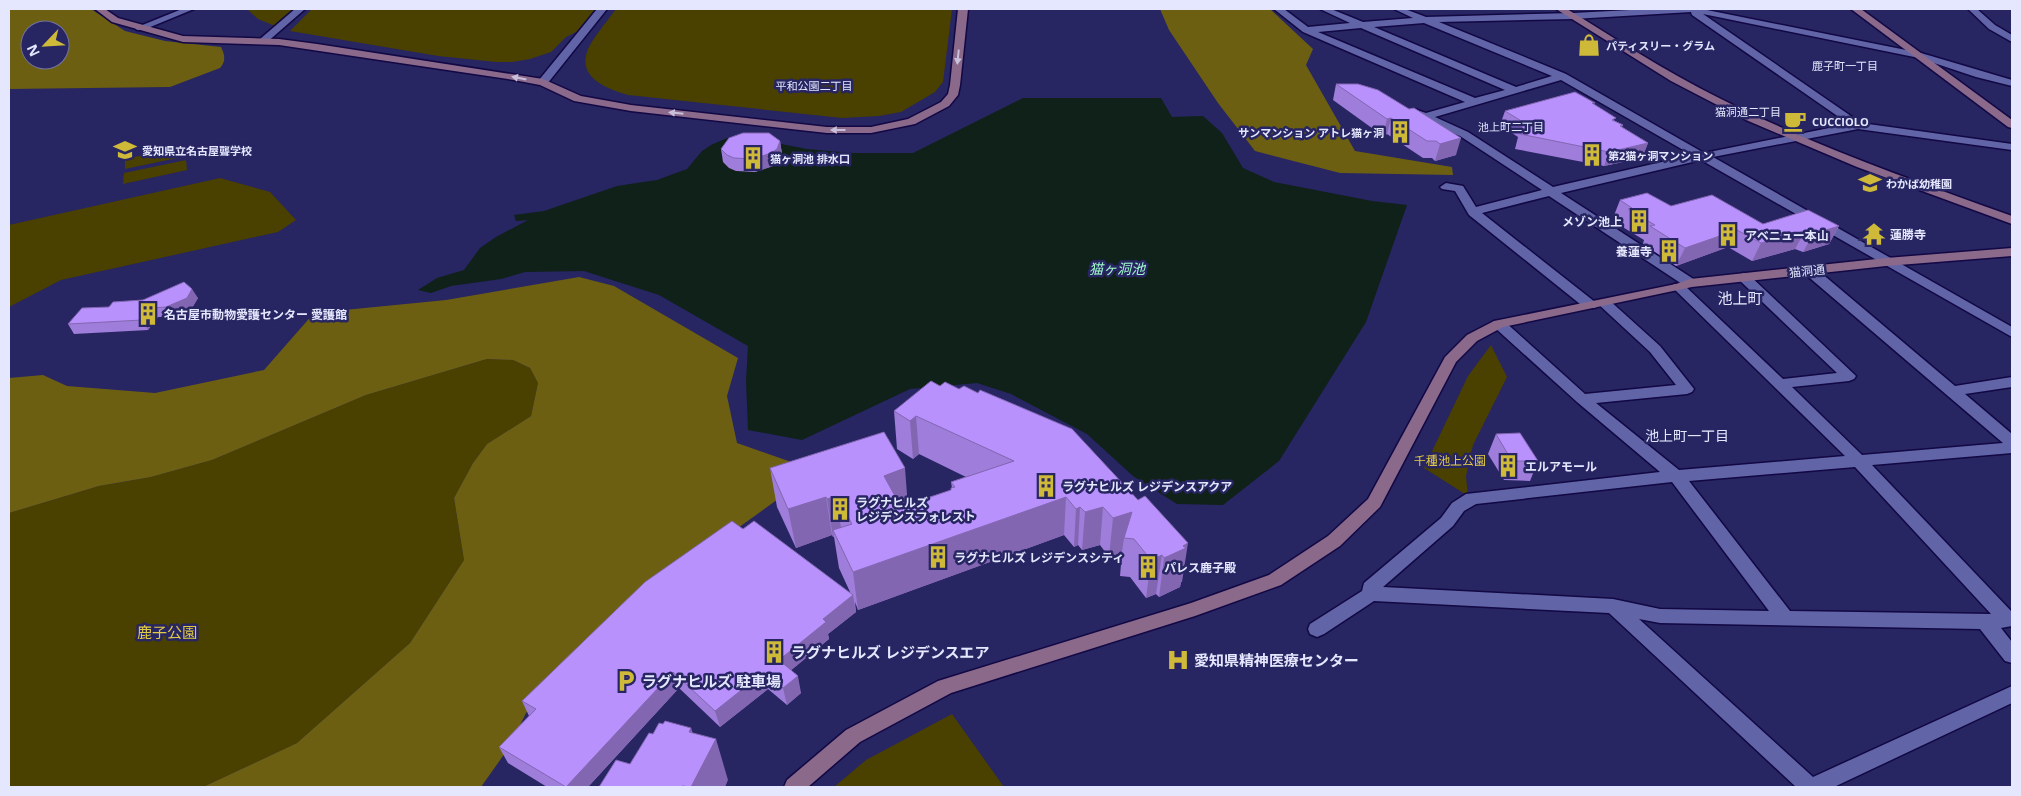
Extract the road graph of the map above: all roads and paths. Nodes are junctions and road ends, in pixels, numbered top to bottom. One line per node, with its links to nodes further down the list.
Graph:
1 (100, 9): 16 (street)
2 (189, 9): 16 (street)
3 (300, 9): 19 (street)
4 (602, 9): 22 (street)
5 (963, 9): 22 (street, one-way to 22)
6 (1279, 9): 17 (street)
7 (1324, 9): 15 (street)
8 (1398, 9): 14 (street)
9 (1562, 9): 13 (street)
10 (1689, 9): 13 (street); 20 (street); 28 (street)
11 (1855, 9): 20 (street)
12 (1972, 9): 18 (street)
13 (1573, 16): 14 (street); 30 (street)
14 (1425, 20): 15 (street); 21 (street)
15 (1365, 26): 17 (street); 24 (street)
16 (140, 28): 19 (street)
17 (1306, 30): 25 (street)
18 (2012, 39)
19 (263, 41): 22 (street, one-way to 19)
20 (1921, 56): 23 (street); 29 (street)
21 (1562, 76): 24 (street); 32 (street)
22 (542, 82)
23 (2012, 83)
24 (1515, 90): 25 (street)
25 (1475, 102): 27 (street)
26 (1407, 110): 27 (street)
27 (1424, 117): 34 (street)
28 (1858, 126): 30 (street); 31 (street)
29 (2012, 126)
30 (1796, 137): 32 (street); 36 (street)
31 (2012, 147)
32 (1703, 156): 34 (street); 38 (street)
33 (1446, 187): 35 (street)
34 (1549, 191): 35 (street); 41 (street)
35 (1473, 212): 42 (street)
36 (2012, 220)
37 (2012, 252): 38 (street, 猫洞通)
38 (1886, 262): 39 (street, 猫洞通); 44 (street)
39 (1808, 270): 40 (street, 猫洞通); 47 (street)
40 (1743, 277): 41 (street, 猫洞通); 46 (street)
41 (1685, 285): 42 (street, 猫洞通); 46 (street)
42 (1597, 304): 43 (street, 猫洞通); 48 (street)
43 (1500, 324): 48 (street); 61 (street, 猫洞通)
44 (2012, 333)
45 (2012, 382): 47 (street)
46 (1781, 384): 51 (street)
47 (1952, 391): 49 (street)
48 (1582, 399): 52 (street)
49 (2012, 442)
50 (2012, 448): 51 (street)
51 (1860, 462): 52 (street); 56 (street)
52 (1676, 476): 53 (street); 55 (street)
53 (1371, 594): 54 (street); 58 (street)
54 (1613, 606): 55 (street); 62 (street)
55 (1784, 617): 57 (street)
56 (2010, 619): 57 (street)
57 (1985, 622): 59 (street)
58 (1317, 629)
59 (2012, 655)
60 (2012, 694): 62 (street)
61 (794, 787)
62 (1812, 787)

